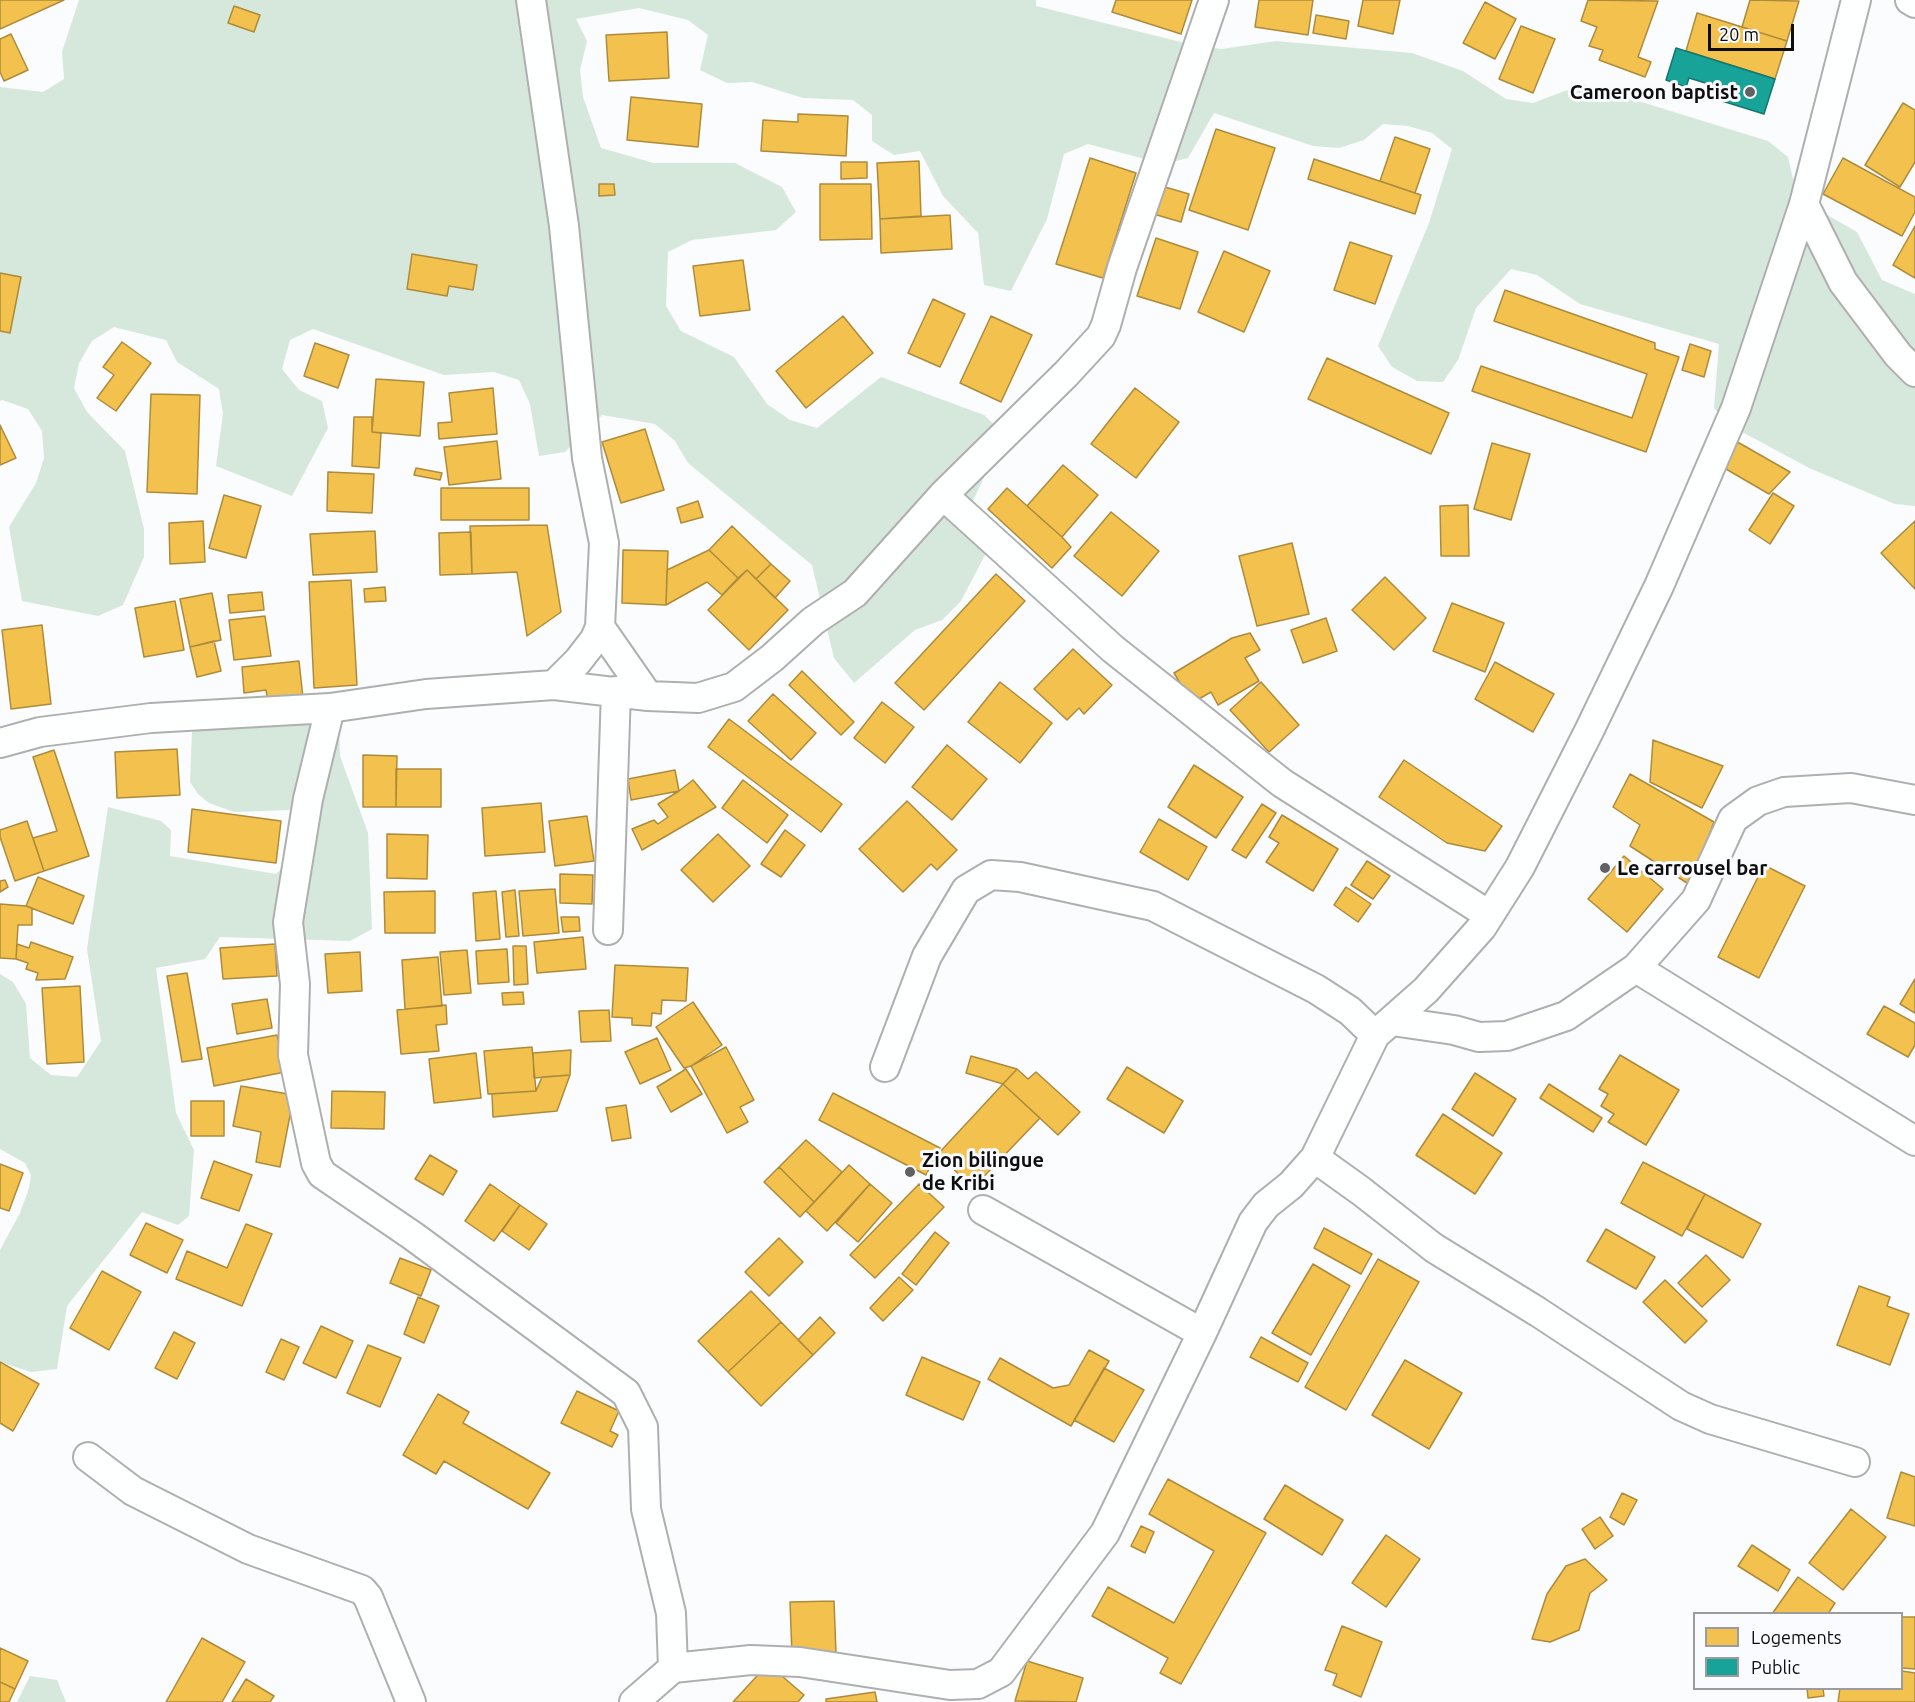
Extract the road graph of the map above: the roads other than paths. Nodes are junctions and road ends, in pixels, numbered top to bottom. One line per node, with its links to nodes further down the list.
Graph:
1 (531, 0): 9 (street)
2 (1214, 0): 8 (street)
3 (1856, 0): 6 (street)
4 (1910, 0): 5 (street)
5 (1915, 3)
6 (1804, 204): 7 (street); 16 (street)
7 (1915, 372)
8 (943, 495): 12 (street); 16 (street)
9 (600, 627): 10 (street); 12 (street)
10 (554, 685): 11 (street); 13 (street)
11 (616, 691): 12 (street); 17 (street)
12 (648, 696)
13 (330, 708): 14 (street); 27 (street)
14 (0, 743)
15 (1915, 800): 18 (street)
16 (1489, 915): 19 (street)
17 (608, 930)
18 (1636, 968): 19 (street); 21 (street)
19 (1383, 1028): 20 (street); 22 (street)
20 (885, 1067)
21 (1915, 1142)
22 (1315, 1158): 24 (street); 26 (street)
23 (983, 1210): 24 (street)
24 (1202, 1333): 27 (street)
25 (88, 1457): 28 (street)
26 (1855, 1462)
27 (673, 1668): 29 (street)
28 (411, 1702)
29 (634, 1702)

